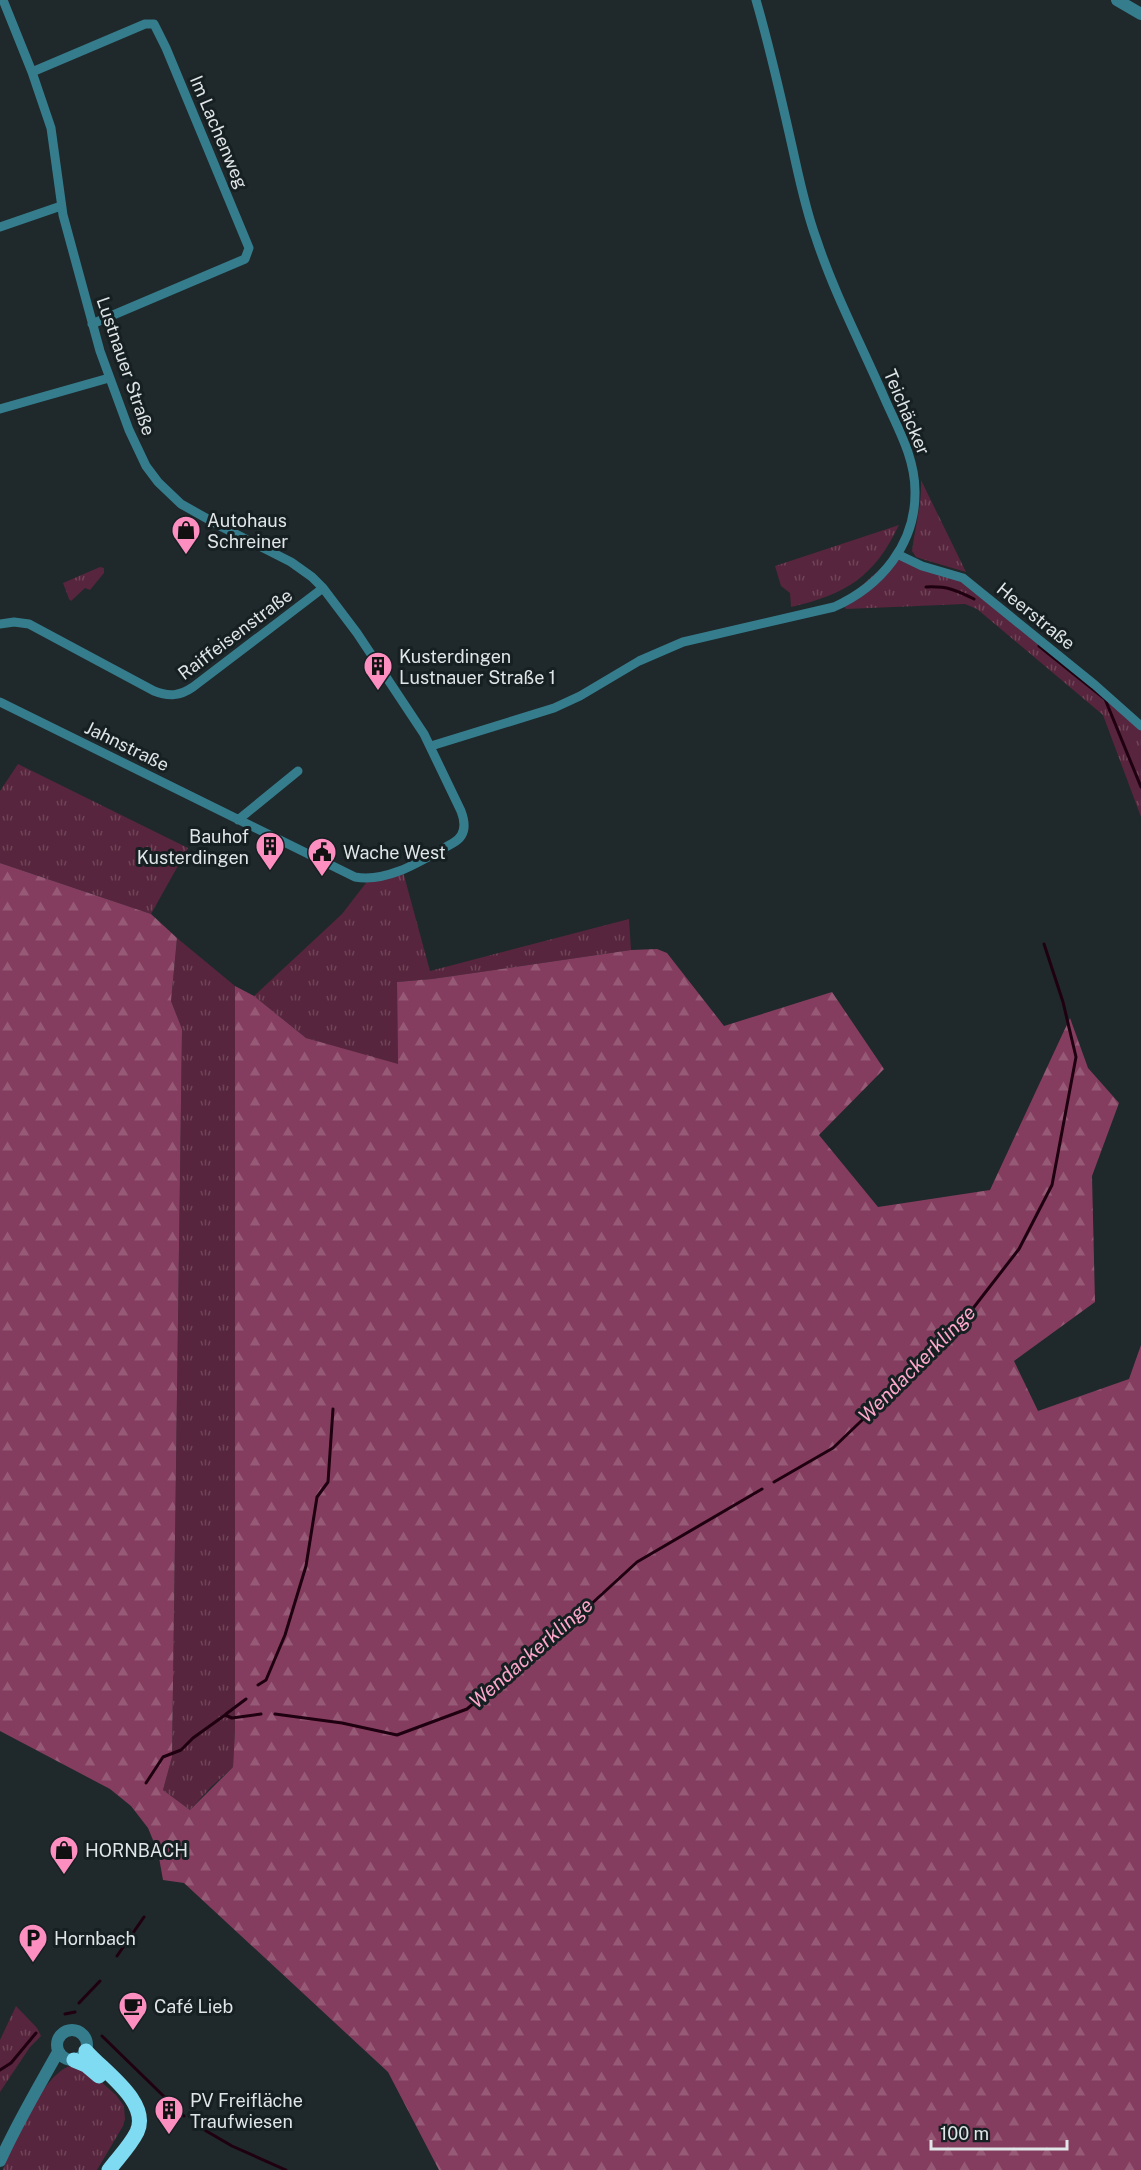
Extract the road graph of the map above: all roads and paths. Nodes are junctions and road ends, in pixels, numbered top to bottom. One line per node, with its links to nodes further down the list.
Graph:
1 (3, 0): 5 (street, Lustnauer Straße)
2 (756, 0): 11 (street, Teichäcker)
3 (1117, 0): 4 (street)
4 (1141, 14)
5 (32, 72): 6 (street, Lustnauer Straße); 8 (street, Im Lachenweg)
6 (61, 206): 7 (street); 8 (street, Lustnauer Straße)
7 (0, 227)
8 (92, 324): 9 (street, Lustnauer Straße)
9 (109, 378): 10 (street); 12 (street, Lustnauer Straße)
10 (0, 409)
11 (897, 554): 15 (street, Heerstraße); 16 (street, Teichäcker)
12 (323, 588): 13 (street, Raiffeisenstraße); 16 (street, Lustnauer Straße)
13 (0, 624)
14 (0, 702): 18 (street, Jahnstraße)
15 (1141, 726)
16 (431, 746): 19 (street, Lustnauer Straße)
17 (298, 771): 18 (street)
18 (238, 820): 19 (street, Jahnstraße)
19 (463, 833)
20 (72, 2056): 21 (street); 22 (highway); 23 (highway)
21 (0, 2160)
22 (102, 2170)
23 (110, 2170)

